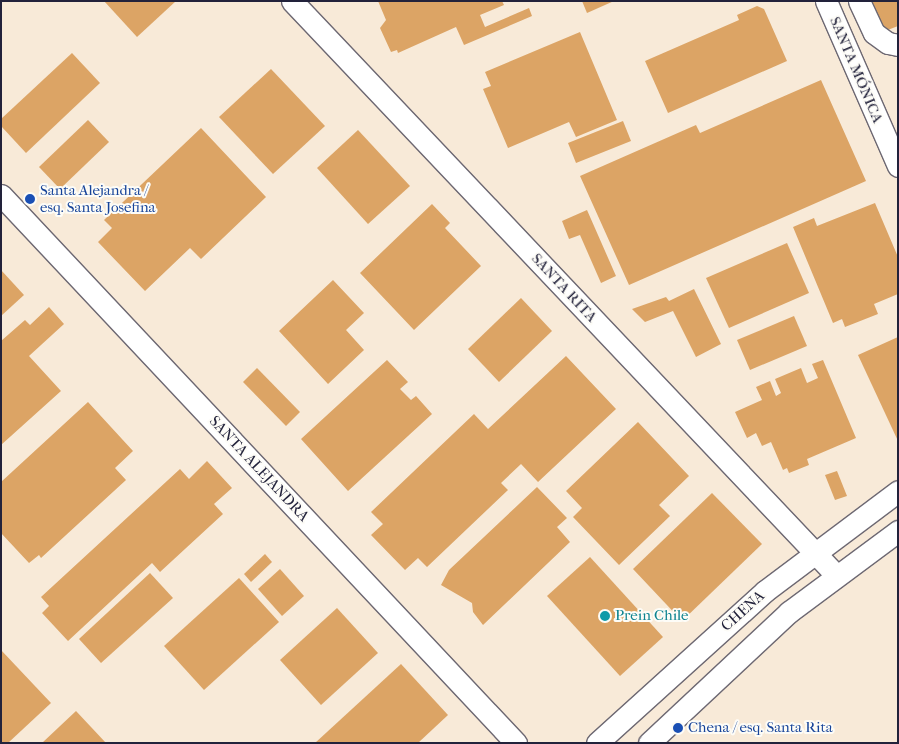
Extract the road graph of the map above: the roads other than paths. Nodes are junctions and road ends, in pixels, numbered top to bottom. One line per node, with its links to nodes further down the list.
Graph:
1 (292, 1): 9 (street, SANTA RITA)
2 (826, 1): 5 (street, SANTA MÓNICA)
3 (859, 1): 4 (street)
4 (898, 45)
5 (898, 166)
6 (1, 195): 11 (street, SANTA ALEJANDRA)
7 (898, 491): 9 (street, CHENA)
8 (898, 531): 10 (street, CHENA)
9 (814, 552): 10 (street, SANTA RITA); 12 (street, CHENA)
10 (836, 575): 13 (street, CHENA)
11 (516, 743)
12 (597, 743)
13 (649, 743)

